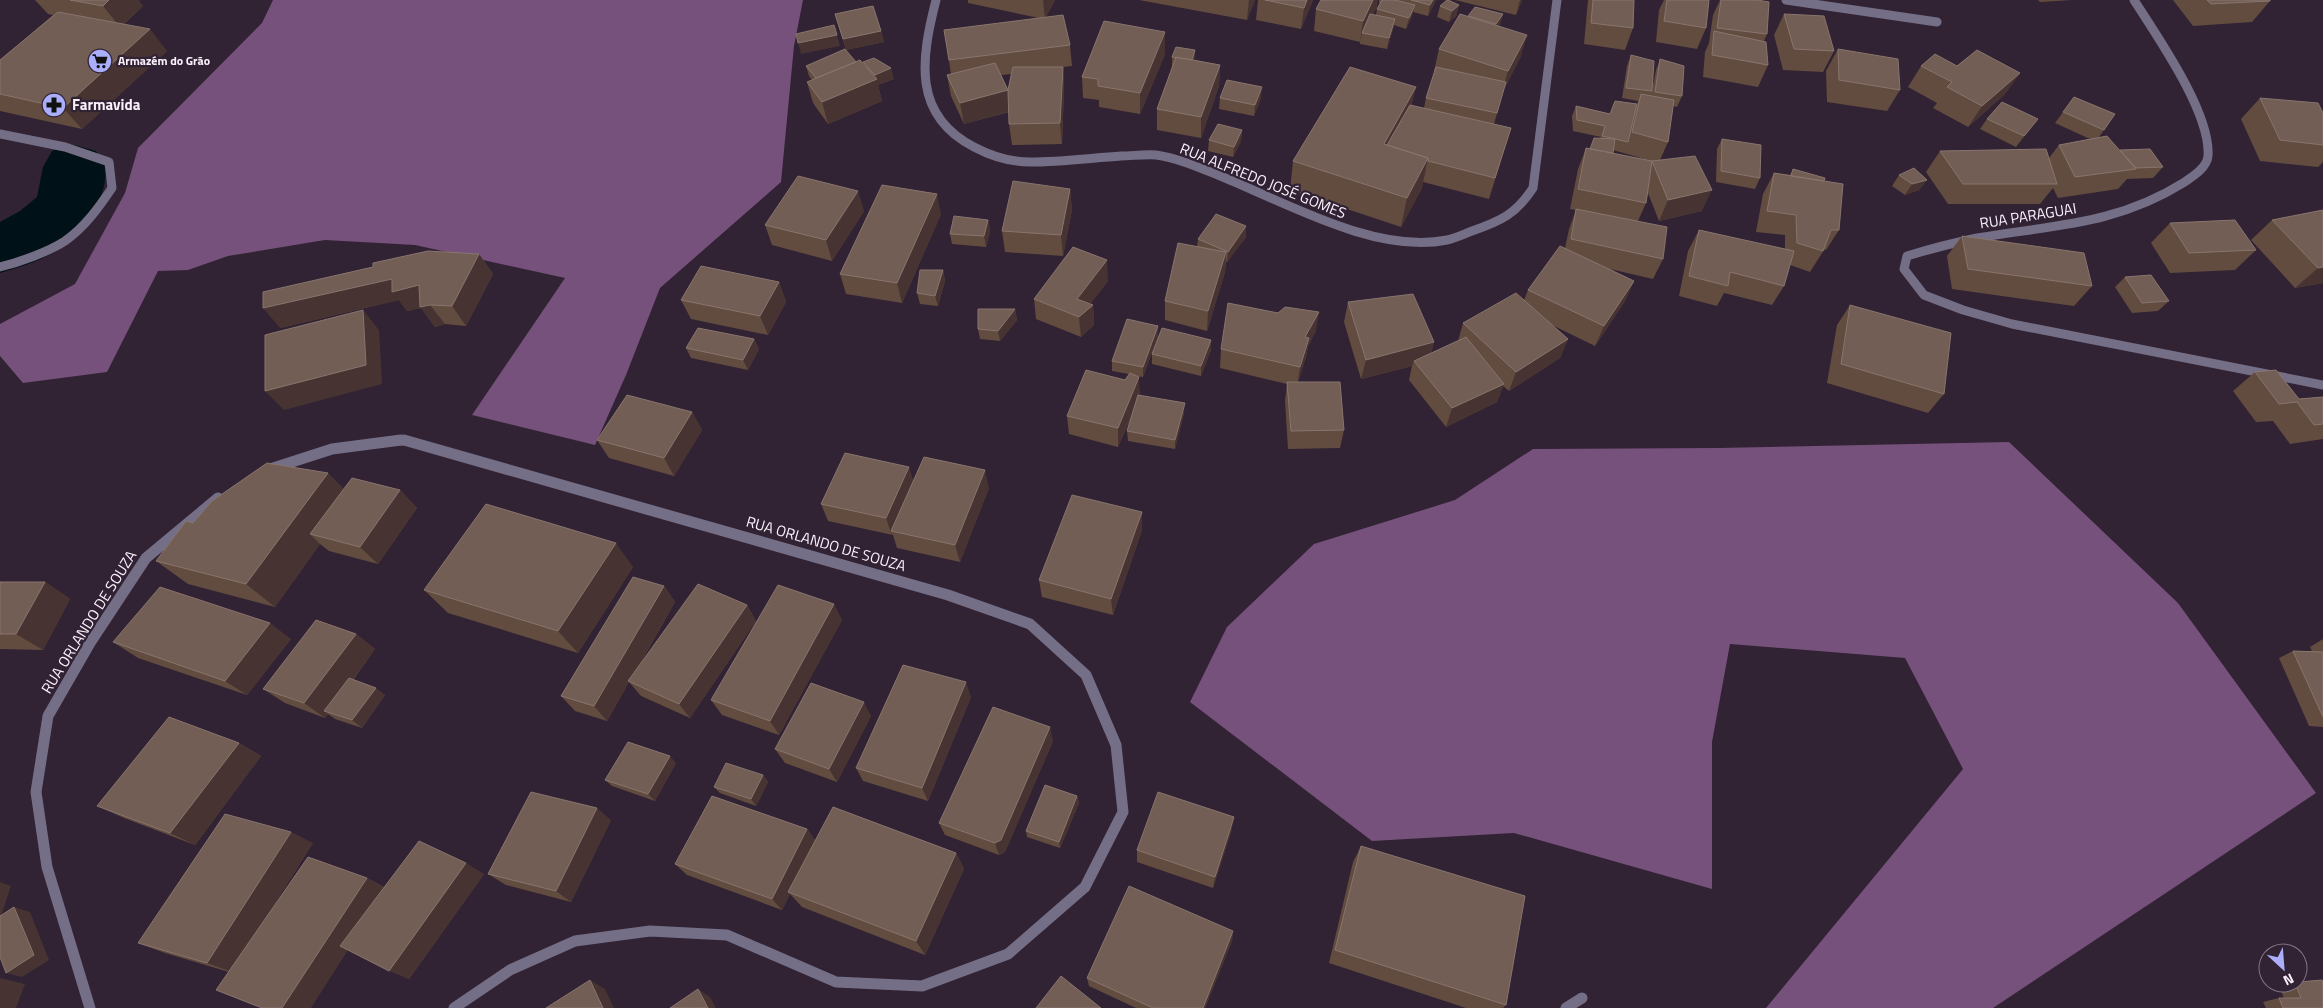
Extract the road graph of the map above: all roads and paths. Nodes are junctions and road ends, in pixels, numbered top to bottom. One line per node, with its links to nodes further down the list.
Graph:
1 (936, 0): 2 (street, RUA ALFREDO JOSÉ GOMES)
2 (1557, 0)
3 (1786, 0): 5 (street)
4 (2134, 0): 8 (street, RUA PARAGUAI)
5 (1937, 22)
6 (0, 134): 7 (street)
7 (0, 266)
8 (2323, 385)
9 (260, 474): 13 (street, RUA ORLANDO DE SOUZA)
10 (228, 492): 12 (street, RUA ORLANDO DE SOUZA)
11 (1582, 998): 14 (street)
12 (90, 1008)
13 (454, 1008)
14 (1566, 1008)

